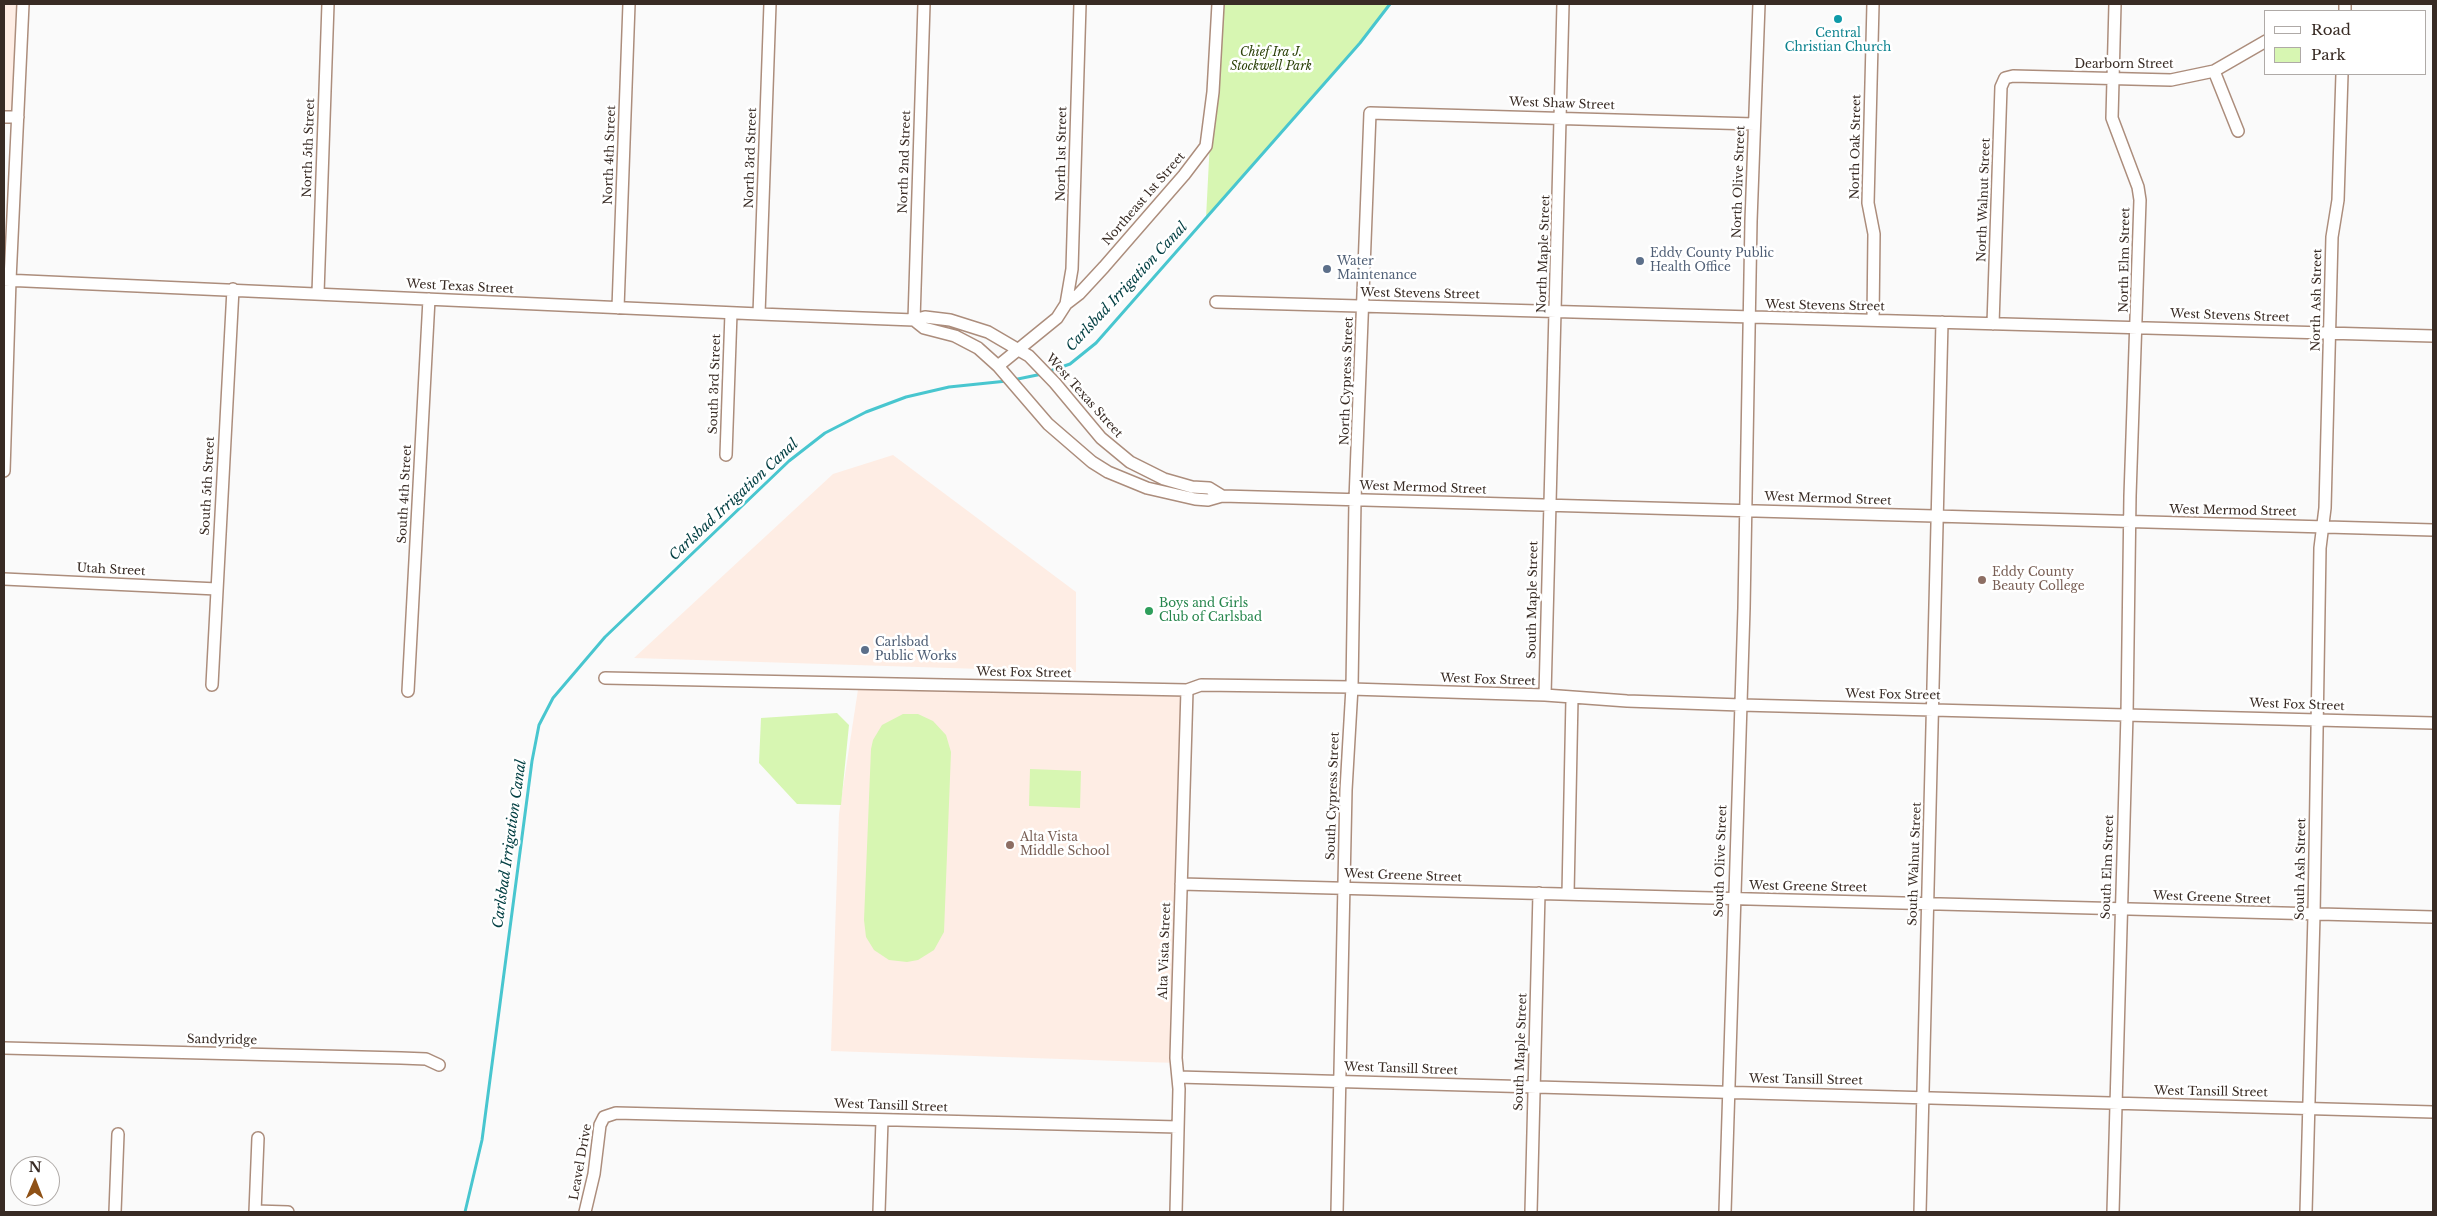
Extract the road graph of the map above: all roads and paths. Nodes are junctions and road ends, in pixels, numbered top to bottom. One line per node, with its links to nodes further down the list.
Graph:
1 (23, 4): 19 (street)
2 (328, 4): 25 (street, North 5th Street)
3 (629, 4): 30 (street, North 4th Street)
4 (770, 4): 33 (street, North 3rd Street)
5 (924, 4): 35 (street, North 2nd Street)
6 (1080, 4): 28 (street, North 1st Street)
7 (1218, 4): 28 (street, Northeast 1st Street)
8 (1563, 4): 20 (street, North Maple Street)
9 (1759, 4): 21 (street, North Olive Street)
10 (1873, 4): 36 (street, North Oak Street)
11 (2115, 4): 16 (street, North Elm Street)
12 (2264, 43): 13 (street, Dearborn Street)
13 (2214, 72): 16 (street, Dearborn Street); 22 (street)
14 (2342, 75): 40 (street, North Ash Street)
15 (2004, 78): 16 (street, Dearborn Street); 38 (street, North Walnut Street)
16 (2112, 79): 39 (street, North Elm Street)
17 (1370, 113): 20 (street, West Shaw Street); 29 (street, North Cypress Street)
18 (4, 117): 19 (street)
19 (18, 117): 23 (street)
20 (1561, 118): 21 (street, West Shaw Street); 31 (street, North Maple Street)
21 (1754, 124): 34 (street, North Olive Street)
22 (2238, 130)
23 (7, 280): 24 (street, West Texas Street); 44 (street)
24 (233, 289): 25 (street, West Texas Street); 56 (street, South 5th Street)
25 (318, 293): 26 (street, West Texas Street)
26 (429, 299): 30 (street, West Texas Street); 61 (street, South 4th Street)
27 (1216, 302): 29 (street, West Stevens Street)
28 (1066, 304): 42 (street, Northeast 1st Street)
29 (1364, 306): 31 (street, West Stevens Street); 48 (street, North Cypress Street)
30 (618, 308): 32 (street, West Texas Street)
31 (1556, 311): 34 (street, West Stevens Street); 49 (street, North Maple Street)
32 (731, 313): 33 (street, West Texas Street); 45 (street, South 3rd Street)
33 (760, 314): 35 (street, West Texas Street)
34 (1749, 318): 36 (street, West Stevens Street); 50 (street, North Olive Street)
35 (914, 320): 42 (street, West Texas Street); 43 (street, West Texas Street)
36 (1873, 320): 37 (street, West Stevens Street)
37 (1942, 322): 38 (street, West Stevens Street); 51 (street)
38 (1993, 324): 39 (street, West Stevens Street)
39 (2137, 326): 40 (street, West Stevens Street); 52 (street, North Elm Street)
40 (2330, 333): 41 (street, West Stevens Street); 53 (street, North Ash Street)
41 (2433, 336)
42 (1019, 348): 43 (street, Northeast 1st Street); 47 (street, West Texas Street)
43 (998, 366): 47 (street, West Texas Street)
44 (5, 372): 46 (street)
45 (726, 455)
46 (4, 471)
47 (1222, 496): 48 (street, West Mermod Street)
48 (1355, 500): 49 (street, West Mermod Street); 59 (street, South Cypress Street)
49 (1549, 506): 50 (street, West Mermod Street); 62 (street, South Maple Street)
50 (1745, 511): 51 (street, West Mermod Street); 64 (street, South Olive Street)
51 (1937, 516): 52 (street, West Mermod Street); 65 (street, South Walnut Street)
52 (2130, 522): 53 (street, West Mermod Street); 66 (street, South Elm Street)
53 (2322, 526): 54 (street, West Mermod Street); 67 (street, South Ash Street)
54 (2433, 530)
55 (4, 579): 56 (street, Utah Street)
56 (217, 589): 58 (street, South 5th Street)
57 (605, 678): 60 (street, West Fox Street)
58 (212, 685)
59 (1352, 688): 60 (street, West Fox Street); 62 (street, West Fox Street); 70 (street, South Cypress Street)
60 (1188, 690): 69 (street, Alta Vista Street)
61 (408, 691)
62 (1545, 695): 63 (street, West Fox Street)
63 (1572, 698): 64 (street, West Fox Street); 72 (street)
64 (1741, 705): 65 (street, West Fox Street); 73 (street, South Olive Street)
65 (1932, 709): 66 (street, West Fox Street); 74 (street, South Walnut Street)
66 (2127, 714): 67 (street, West Fox Street); 75 (street, South Elm Street)
67 (2317, 720): 68 (street, West Fox Street); 76 (street, South Ash Street)
68 (2433, 722)
69 (1181, 884): 70 (street, West Greene Street); 80 (street, Alta Vista Street)
70 (1344, 888): 71 (street, West Greene Street); 81 (street, South Cypress Street)
71 (1539, 893): 72 (street, West Greene Street); 82 (street, South Maple Street)
72 (1568, 894): 73 (street, West Greene Street)
73 (1734, 898): 74 (street, West Greene Street); 83 (street, South Olive Street)
74 (1927, 904): 75 (street, West Greene Street); 84 (street, South Walnut Street)
75 (2121, 908): 76 (street, West Greene Street); 85 (street, South Elm Street)
76 (2314, 915): 77 (street, West Greene Street); 86 (street, South Ash Street)
77 (2433, 917)
78 (4, 1048): 79 (street, Sandyridge)
79 (439, 1065)
80 (1178, 1077): 81 (street, West Tansill Street); 90 (street, Alta Vista Street)
81 (1340, 1081): 82 (street, West Tansill Street); 99 (street, South Cypress Street)
82 (1534, 1087): 83 (street, West Tansill Street); 100 (street, South Maple Street)
83 (1727, 1092): 84 (street, West Tansill Street); 101 (street, South Olive Street)
84 (1922, 1097): 85 (street, West Tansill Street); 102 (street, South Walnut Street)
85 (2116, 1103): 86 (street, West Tansill Street); 103 (street, South Elm Street)
86 (2310, 1108): 87 (street, West Tansill Street); 104 (street, South Ash Street)
87 (2433, 1112)
88 (604, 1117): 89 (street, West Tansill Street); 96 (street, Leavel Drive)
89 (882, 1120): 90 (street, West Tansill Street); 97 (street)
90 (1178, 1127): 98 (street, Alta Vista Street)
91 (118, 1134): 94 (street)
92 (258, 1138): 93 (street)
93 (255, 1211): 95 (street)
94 (115, 1212)
95 (288, 1212)
96 (585, 1212)
97 (879, 1212)
98 (1176, 1212)
99 (1337, 1212)
100 (1531, 1212)
101 (1725, 1212)
102 (1920, 1212)
103 (2113, 1212)
104 (2306, 1212)

